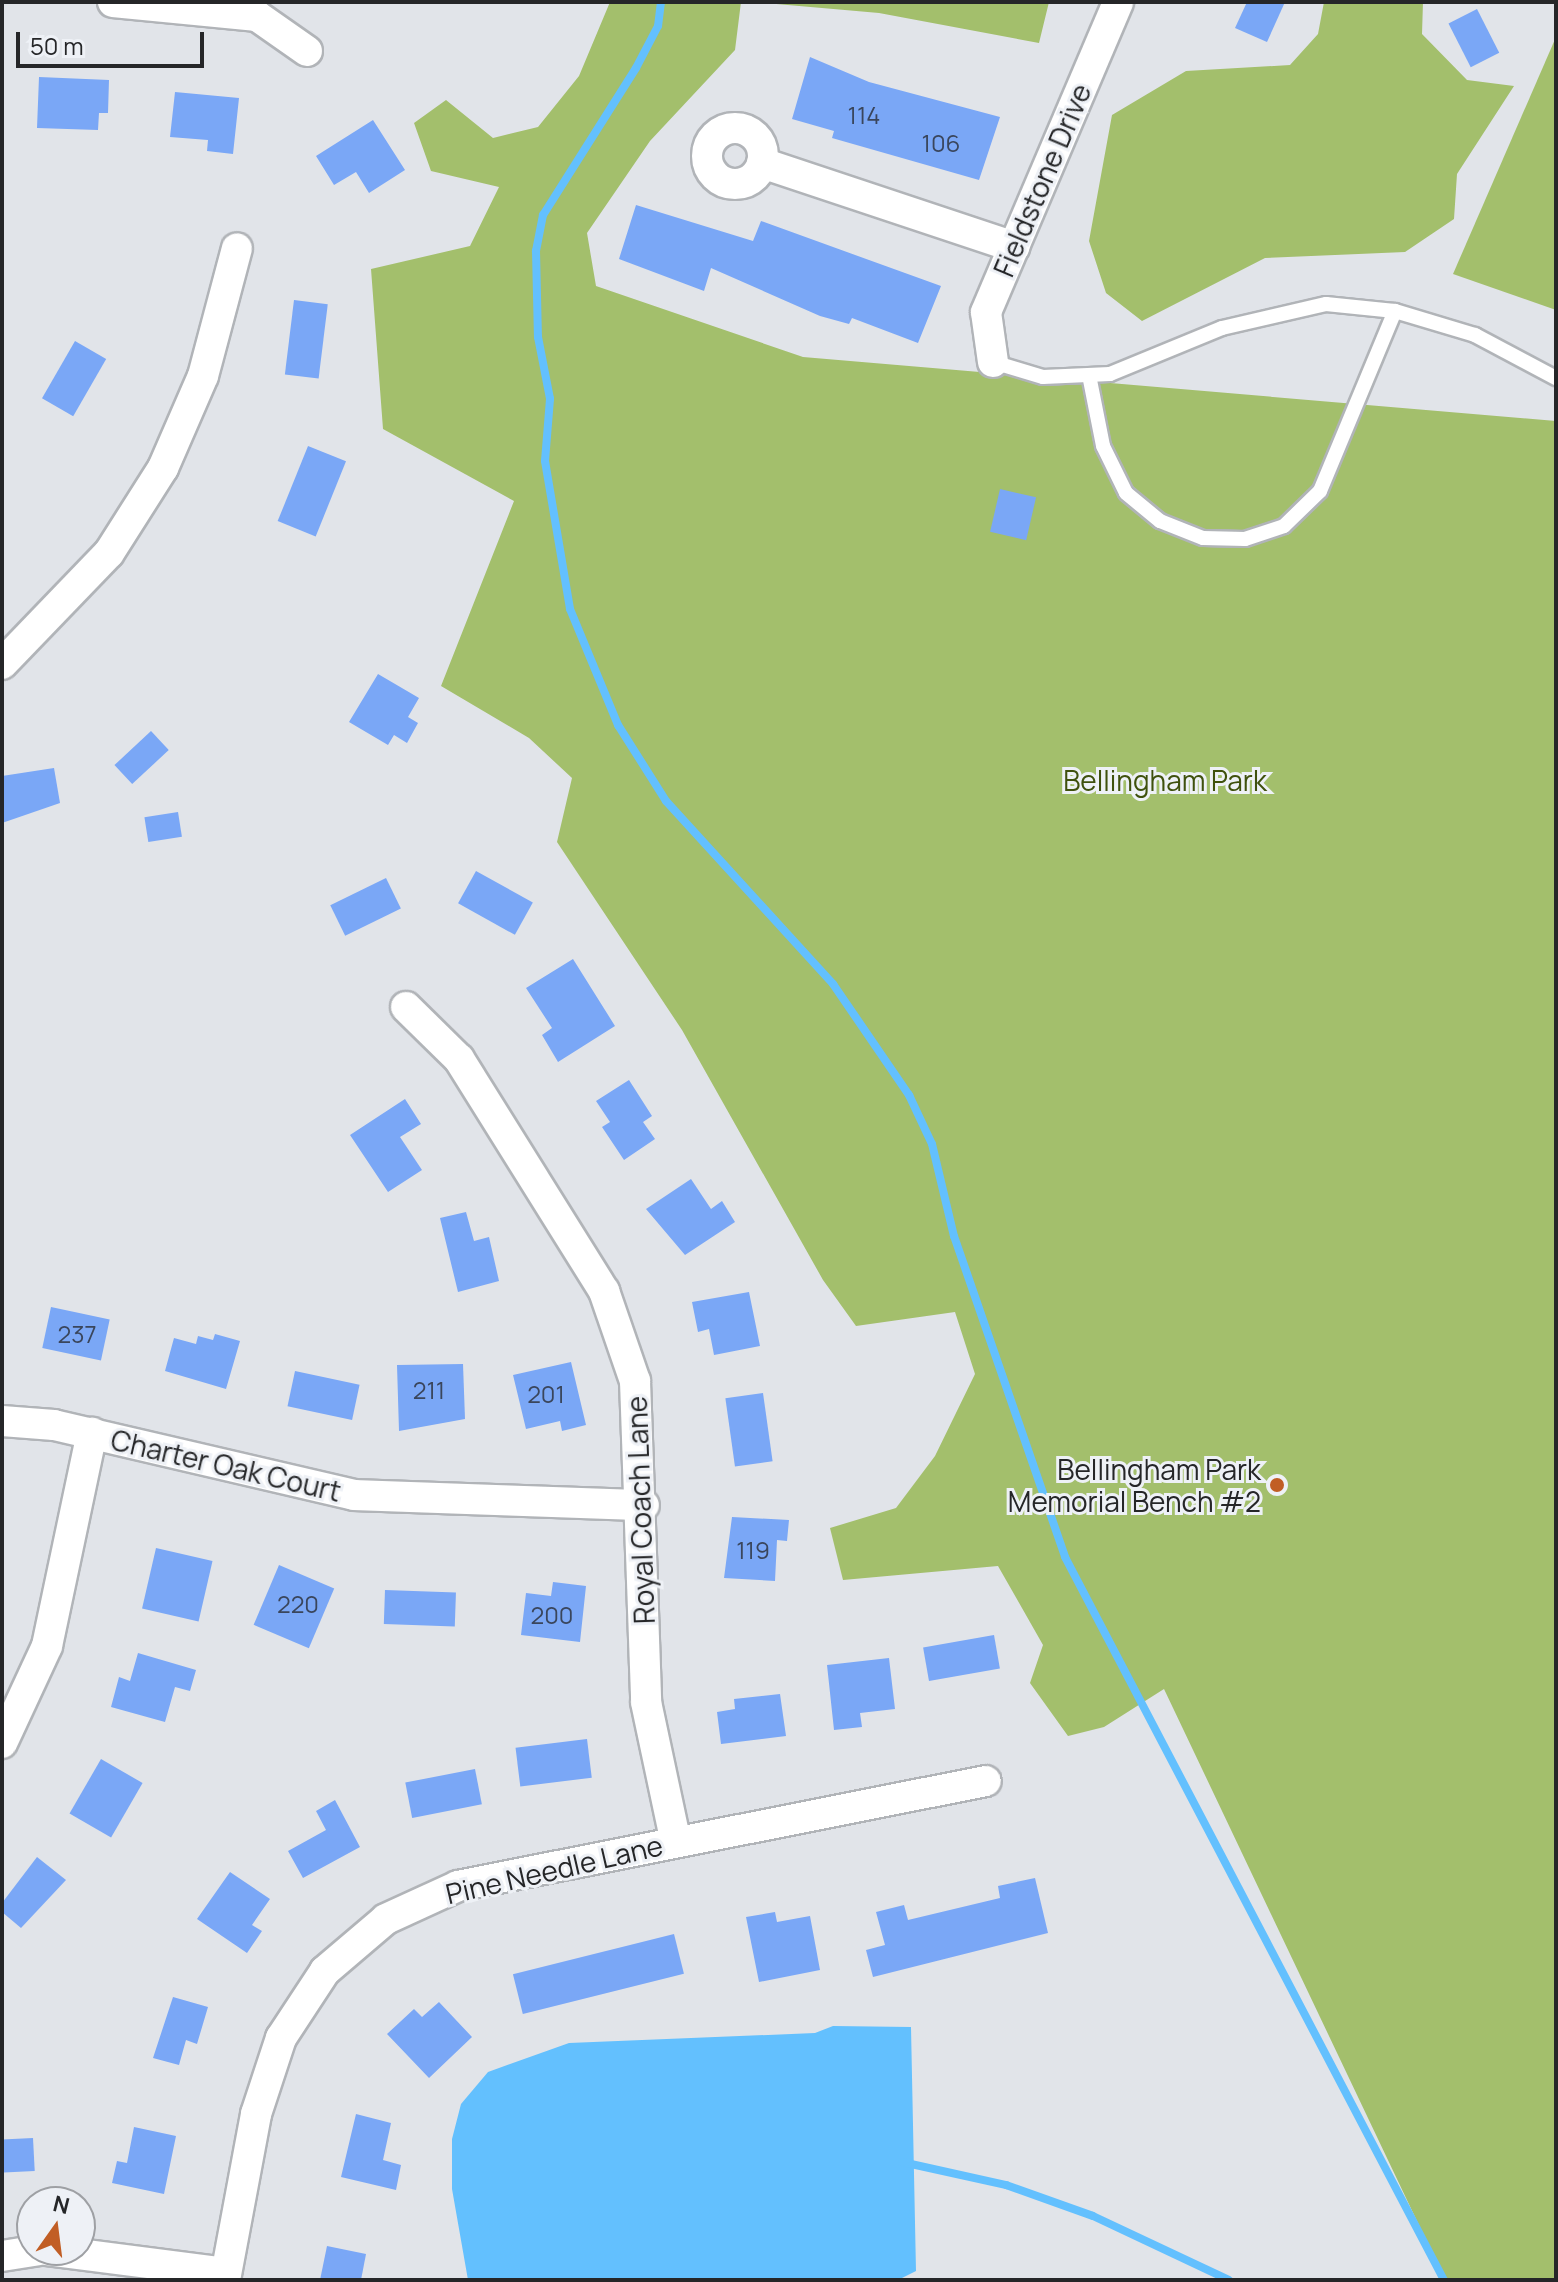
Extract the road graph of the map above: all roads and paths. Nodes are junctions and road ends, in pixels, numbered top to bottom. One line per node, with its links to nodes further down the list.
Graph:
1 (113, 2): 3 (street)
2 (1118, 2): 5 (street, Fieldstone Drive)
3 (307, 51)
4 (762, 163): 5 (street)
5 (1014, 247): 8 (street, Fieldstone Drive)
6 (237, 248): 11 (street)
7 (1395, 311): 9 (lane); 9 (lane); 10 (lane)
8 (993, 362): 9 (lane)
9 (1089, 375)
10 (1556, 378)
11 (2, 664)
12 (406, 1007): 15 (street, Royal Coach Lane)
13 (2, 1421): 14 (street, Charter Oak Court)
14 (92, 1433): 15 (street, Charter Oak Court); 16 (street)
15 (644, 1505): 18 (street, Royal Coach Lane)
16 (2, 1743)
17 (986, 1781): 18 (street, Pine Needle Lane)
18 (675, 1839): 20 (street, Pine Needle Lane)
19 (96, 2257): 20 (street)
20 (225, 2277)

